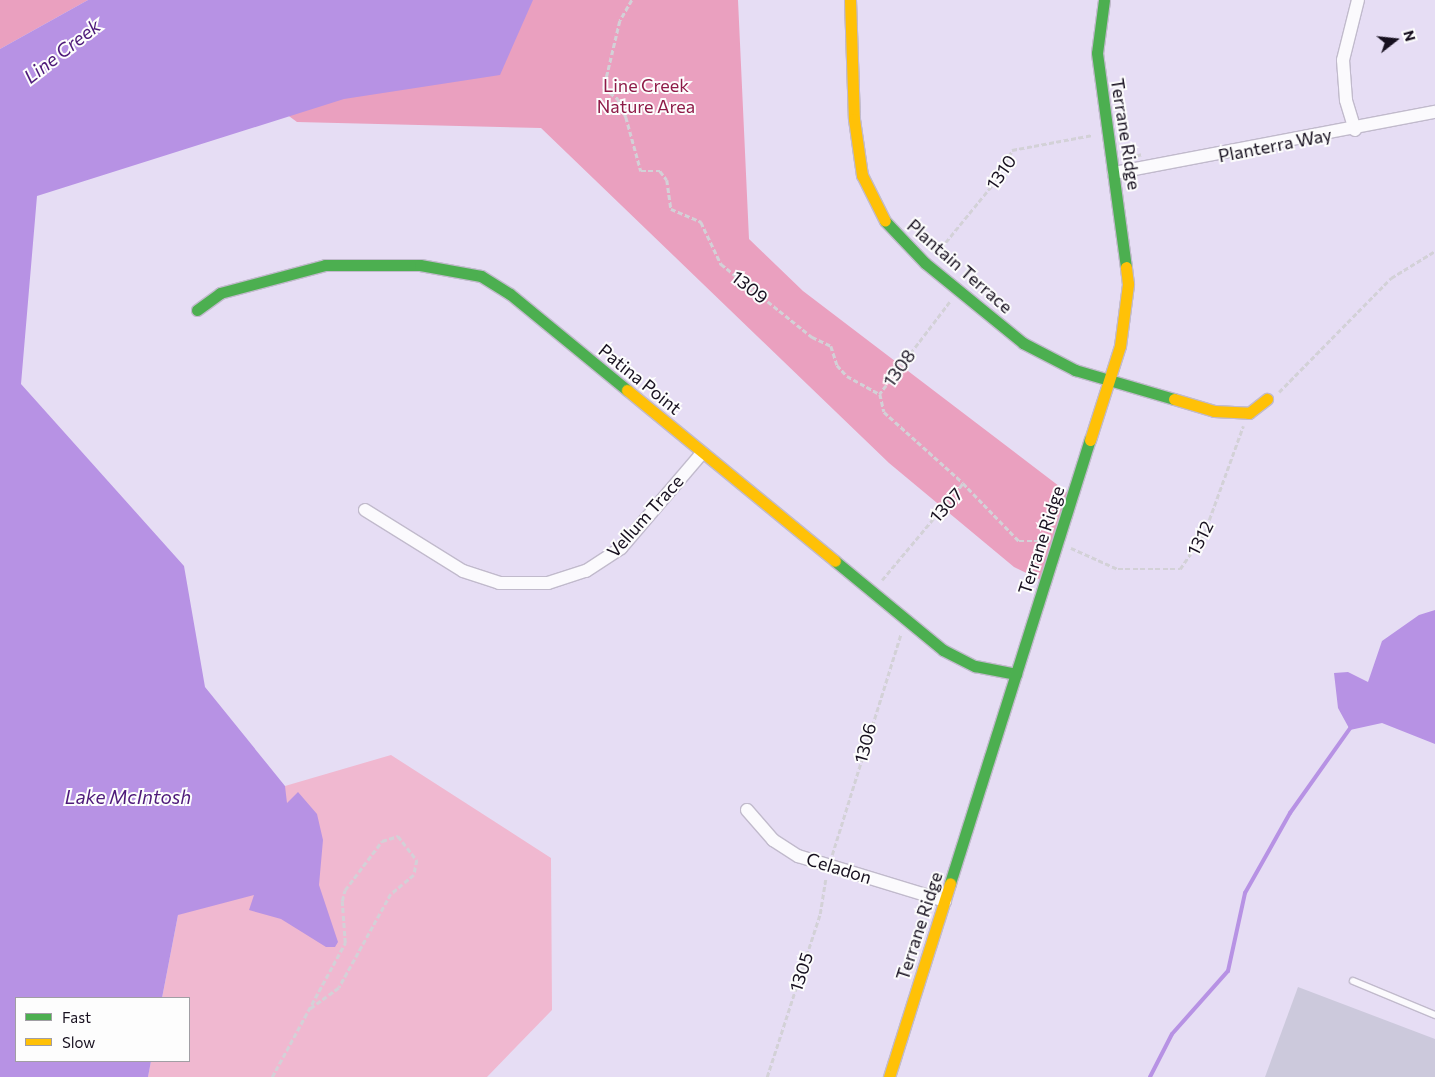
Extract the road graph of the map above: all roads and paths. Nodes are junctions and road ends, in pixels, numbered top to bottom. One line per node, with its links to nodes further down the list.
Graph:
1 (632, 0): 14 (path, 1309)
2 (850, 0): 10 (street, Plantain Terrace)
3 (1104, 0): 7 (street, Terrane Ridge)
4 (1358, 0): 6 (street)
5 (1435, 112): 6 (street, Planterra Way)
6 (1355, 130): 8 (street, Planterra Way)
7 (1106, 132): 8 (street, Terrane Ridge); 10 (path, 1310)
8 (1114, 173): 13 (street, Terrane Ridge)
9 (1435, 251): 15 (path)
10 (925, 263): 11 (street, Plantain Terrace)
11 (958, 289): 13 (street, Plantain Terrace); 14 (path, 1308)
12 (196, 310): 17 (street, Patina Point)
13 (1111, 382): 16 (street, Plantain Terrace); 20 (street, Terrane Ridge)
14 (880, 394): 18 (path, 1308)
15 (1267, 399): 16 (street)
16 (1249, 412): 20 (path, 1312)
17 (702, 453): 19 (street, Vellum Trace); 21 (street, Patina Point)
18 (963, 483): 20 (path, 1307); 21 (path, 1307)
19 (365, 510)
20 (1058, 542): 23 (street, Terrane Ridge)
21 (871, 592): 22 (street, Patina Point)
22 (906, 621): 23 (street, Patina Point); 25 (path, 1306)
23 (1016, 674): 26 (street, Terrane Ridge)
24 (747, 810): 25 (street, Celadon)
25 (829, 866): 26 (street, Celadon); 31 (path, 1305)
26 (945, 901): 32 (street, Terrane Ridge)
27 (1353, 981): 29 (lane)
28 (310, 1010): 28 (path); 30 (path)
29 (1435, 1015)
30 (272, 1077)
31 (767, 1077)
32 (889, 1077)

